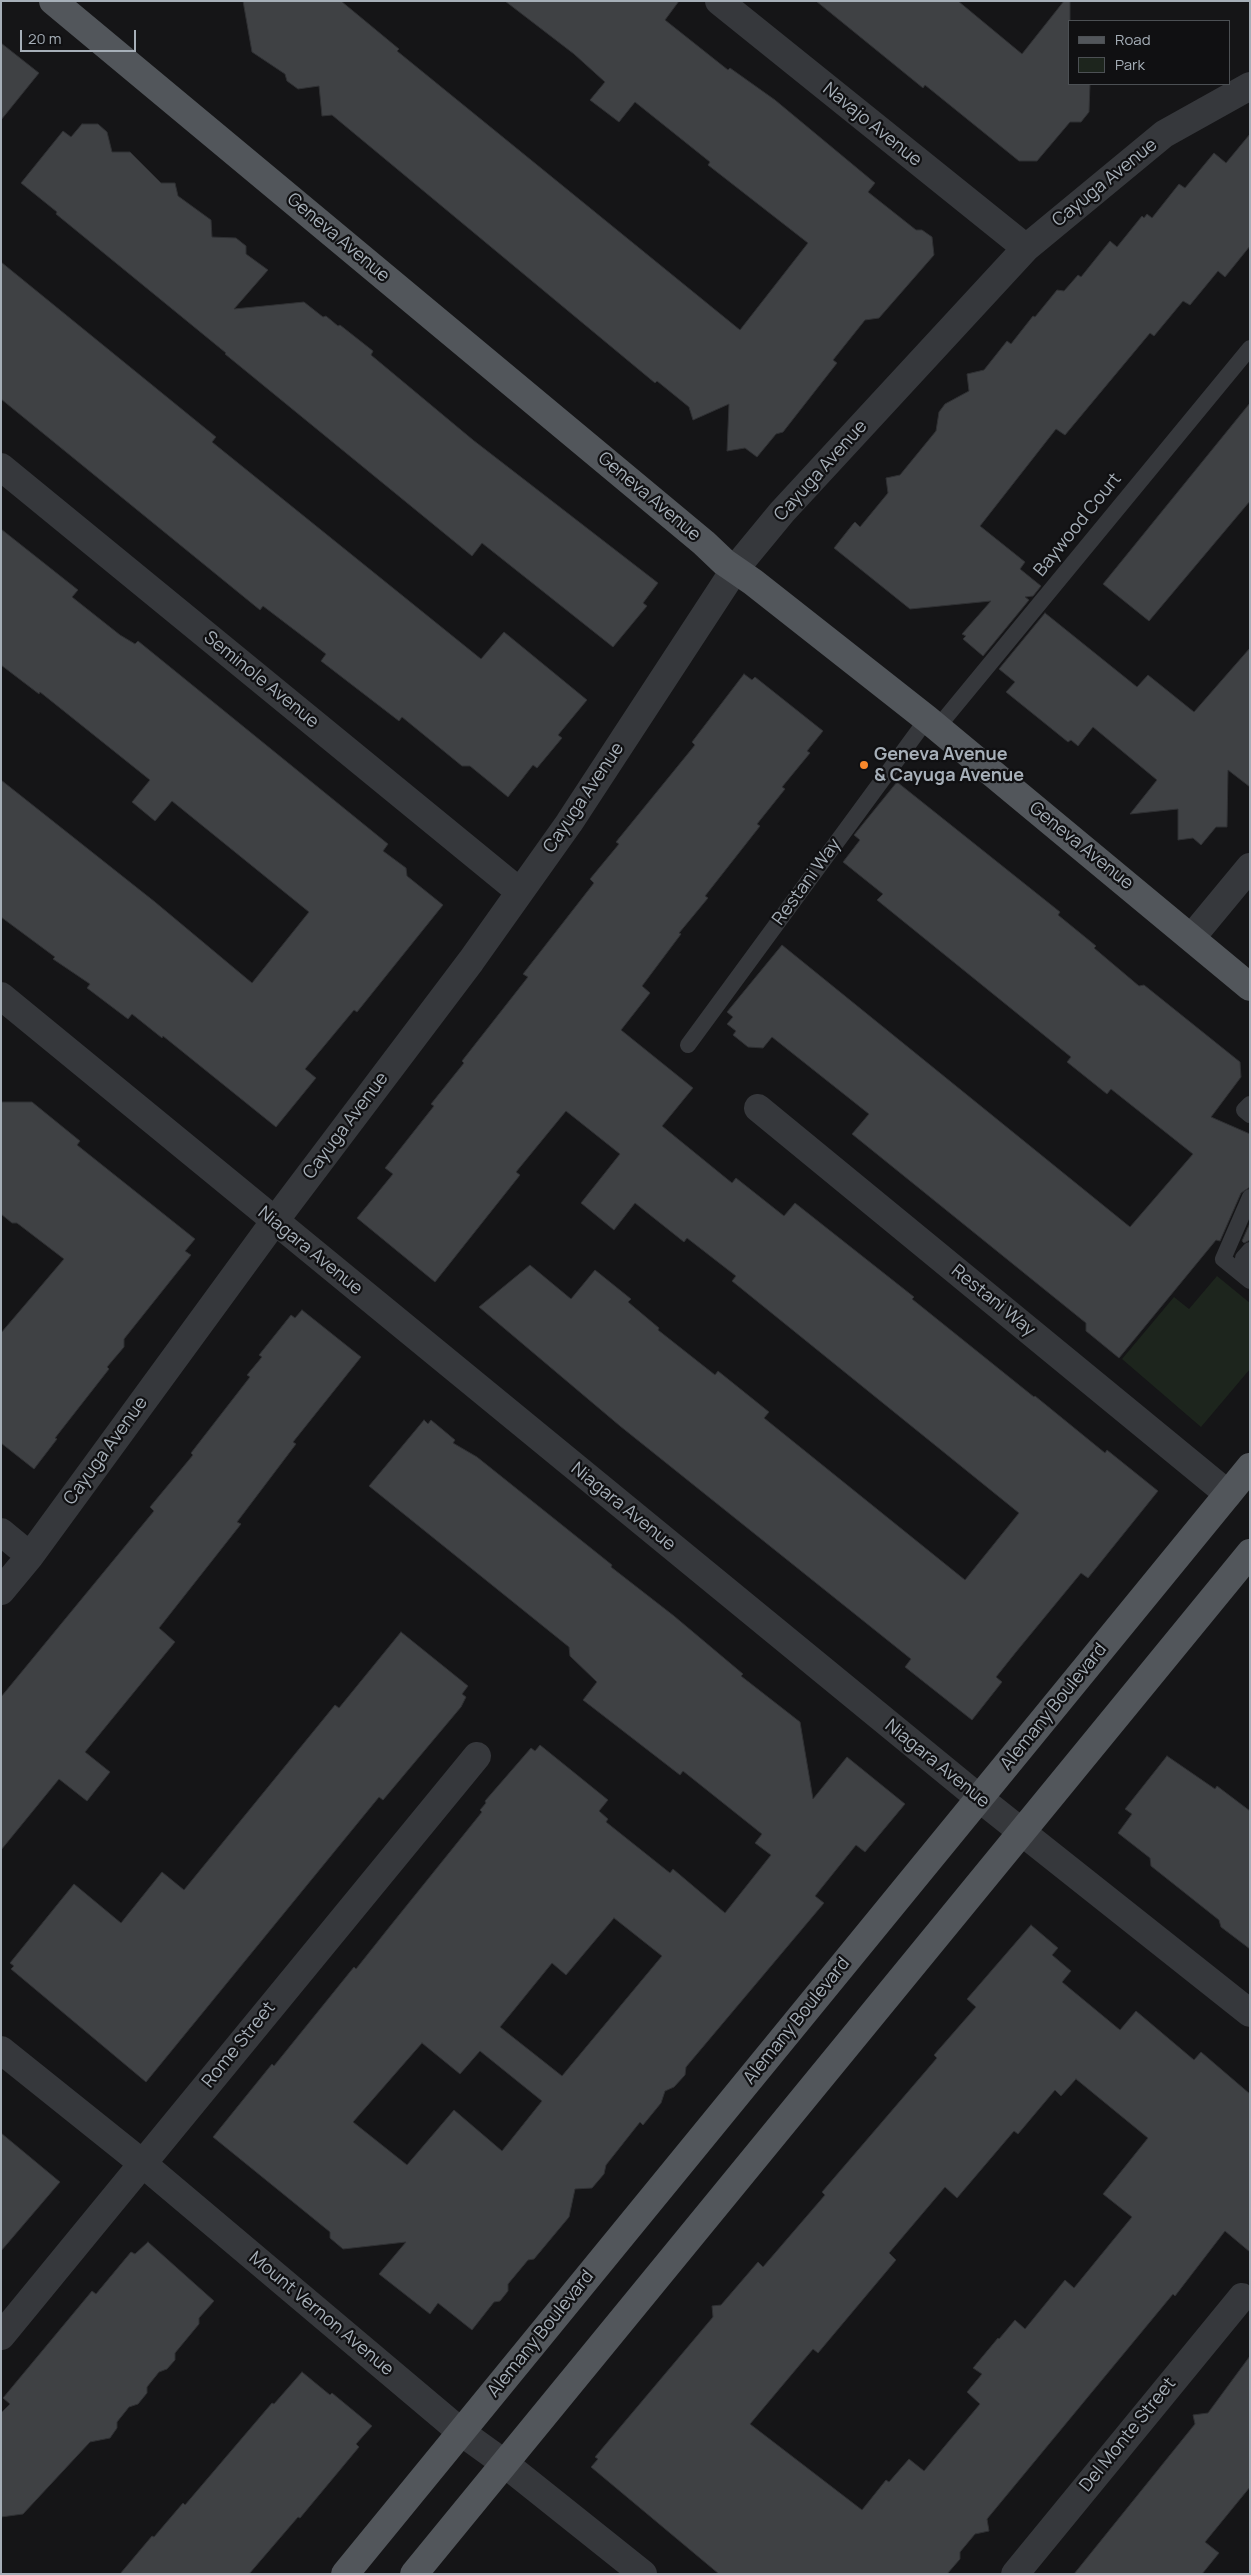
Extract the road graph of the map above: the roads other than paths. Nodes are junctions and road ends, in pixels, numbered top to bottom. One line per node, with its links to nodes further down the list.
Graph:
1 (53, 1): 7 (main road, Geneva Avenue)
2 (719, 1): 4 (street, Navajo Avenue)
3 (1250, 86): 4 (street, Cayuga Avenue)
4 (1026, 248): 7 (street, Cayuga Avenue)
5 (1250, 348): 8 (lane, Baywood Court)
6 (1, 468): 10 (street, Seminole Avenue)
7 (735, 570): 8 (main road, Geneva Avenue); 10 (street, Cayuga Avenue)
8 (932, 723): 11 (main road, Geneva Avenue); 14 (lane, Restani Way)
9 (1250, 867): 11 (street)
10 (520, 892): 19 (street, Cayuga Avenue)
11 (1192, 937): 12 (main road, Geneva Avenue)
12 (1250, 987)
13 (1, 996): 19 (street, Niagara Avenue)
14 (688, 1045)
15 (1250, 1104): 17 (lane)
16 (758, 1108): 24 (street, Restani Way)
17 (1250, 1115)
18 (1250, 1197): 22 (lane)
19 (274, 1222): 27 (street, Cayuga Avenue); 30 (street, Niagara Avenue)
20 (1250, 1250): 21 (lane)
21 (1250, 1264)
22 (1250, 1281)
23 (1250, 1467): 24 (main road, Alemany Boulevard)
24 (1228, 1494): 30 (main road, Alemany Boulevard)
25 (1, 1532): 27 (street)
26 (1250, 1553): 31 (main road)
27 (30, 1556): 28 (street, Cayuga Avenue)
28 (1, 1591)
29 (477, 1756): 34 (street, Rome Street)
30 (979, 1798): 31 (street, Niagara Avenue); 37 (main road, Alemany Boulevard)
31 (1021, 1832): 32 (street, Niagara Avenue); 38 (main road)
32 (1250, 2014)
33 (1, 2050): 34 (street, Mount Vernon Avenue)
34 (142, 2163): 36 (street, Rome Street); 37 (street, Mount Vernon Avenue)
35 (1242, 2297): 42 (street, Del Monte Street)
36 (1, 2336)
37 (460, 2432): 38 (street, Mount Vernon Avenue); 39 (main road, Alemany Boulevard)
38 (504, 2463): 40 (main road); 41 (street, Mount Vernon Avenue)
39 (345, 2574)
40 (414, 2574)
41 (644, 2574)
42 (1015, 2574)

